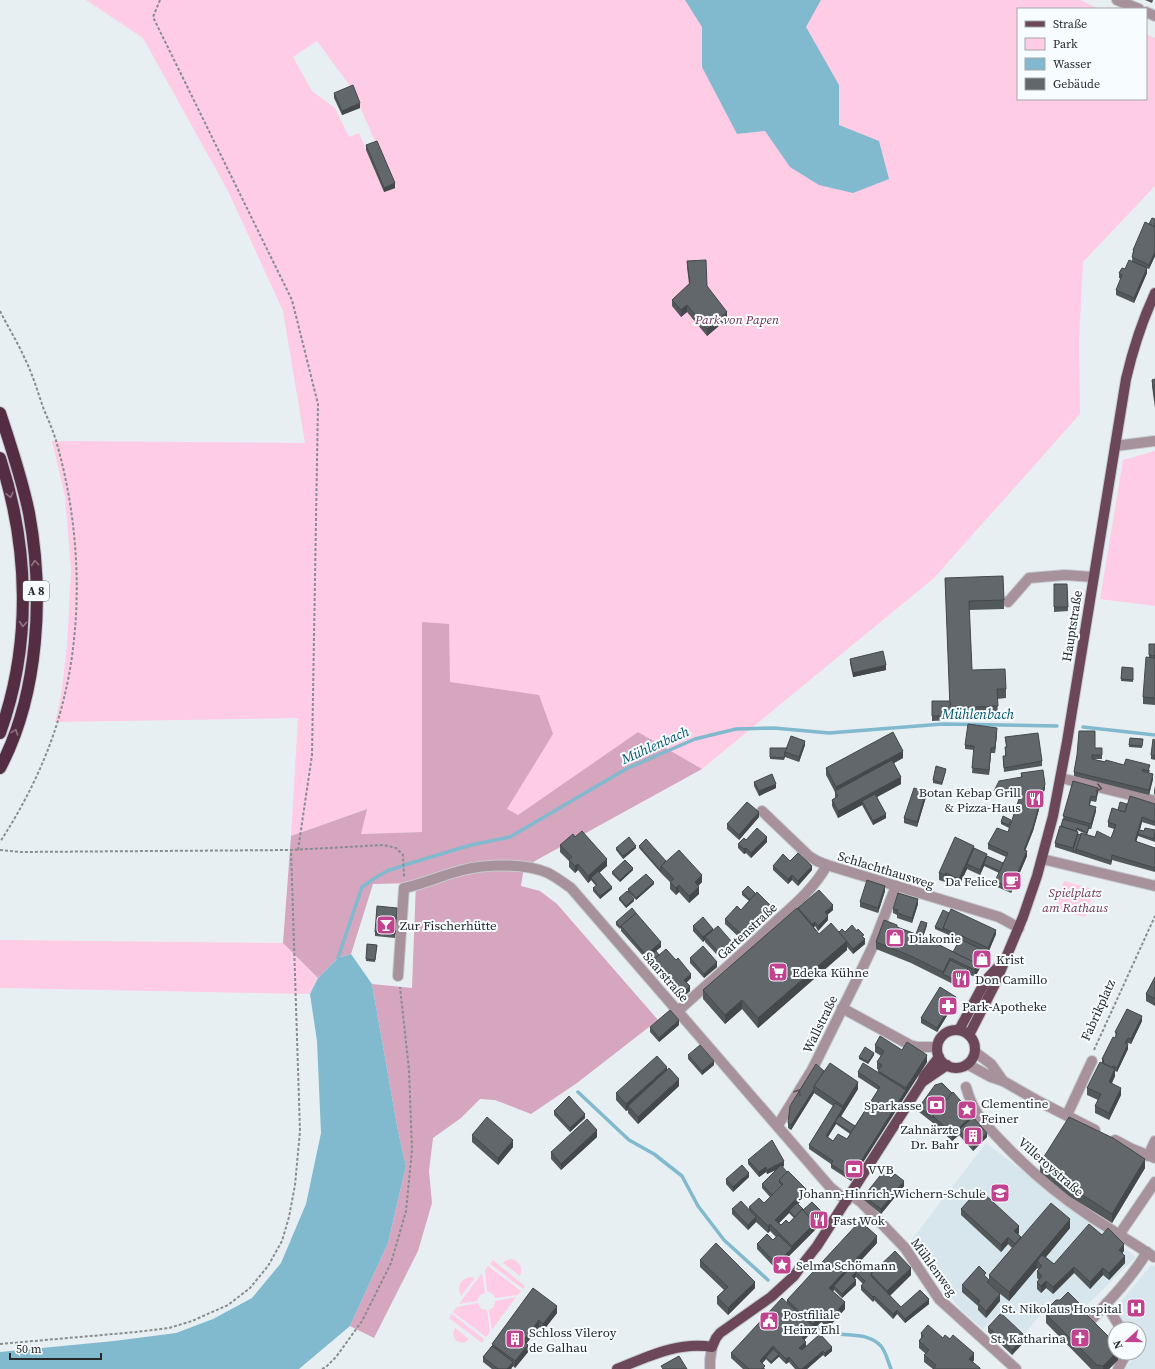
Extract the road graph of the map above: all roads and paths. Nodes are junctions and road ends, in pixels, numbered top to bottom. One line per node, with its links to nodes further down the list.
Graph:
1 (160, 0): 20 (path)
2 (1118, 0): 3 (street)
3 (1137, 8)
4 (1155, 293): 8 (main road, Hauptstraße)
5 (0, 311): 17 (path)
6 (0, 414): 13 (highway, A 8, one-way to 6)
7 (1155, 441): 8 (street)
8 (1115, 446): 10 (main road, Hauptstraße)
9 (0, 458): 12 (highway, one-way to 12)
10 (1093, 577): 11 (street); 14 (main road, Hauptstraße)
11 (1008, 602)
12 (0, 733)
13 (0, 768)
14 (1061, 778): 15 (street, one-way to 15); 21 (main road, Hauptstraße)
15 (1155, 801)
16 (762, 811): 22 (street, Schlachthausweg)
17 (0, 842)
18 (0, 850): 19 (path)
19 (291, 850): 20 (path); 50 (path)
20 (298, 850): 23 (path)
21 (1042, 859): 25 (street); 27 (main road, Hauptstraße)
22 (827, 866): 24 (street, Schlachthausweg); 30 (street, Gartenstraße)
23 (404, 875)
24 (896, 886): 27 (street, Schlachthausweg); 29 (street, Wallstraße)
25 (1155, 886)
26 (1155, 916): 34 (path, Fabrikplatz)
27 (1019, 928): 31 (main road, Hauptstraße)
28 (398, 976): 30 (street, Saarstraße); 52 (path)
29 (842, 1008): 32 (street); 41 (street, Wallstraße, one-way to 29)
30 (678, 1011): 41 (street, Saarstraße)
31 (964, 1033): 32 (main road); 33 (main road)
32 (938, 1052): 36 (main road); 38 (main road)
33 (975, 1052): 35 (main road); 37 (street)
34 (1092, 1061): 40 (street, Fabrikplatz)
35 (967, 1064): 36 (main road); 37 (street)
36 (947, 1065): 38 (main road)
37 (1003, 1081): 40 (street)
38 (922, 1082): 45 (main road)
39 (966, 1086): 46 (street, Villeroystraße)
40 (1067, 1115): 43 (street)
41 (778, 1125): 45 (street, Saarstraße)
42 (1155, 1141): 43 (street)
43 (1152, 1157)
44 (1155, 1182): 46 (street)
45 (849, 1198): 51 (main road); 56 (street, Mühlenweg)
46 (1119, 1235): 47 (street, Villeroystraße)
47 (1106, 1304): 48 (street); 49 (street)
48 (1092, 1319)
49 (1116, 1321)
50 (0, 1344)
51 (712, 1347): 54 (main road); 55 (street)
52 (326, 1368): 53 (path)
53 (322, 1369)
54 (617, 1369)
55 (710, 1369)
56 (1016, 1369)

